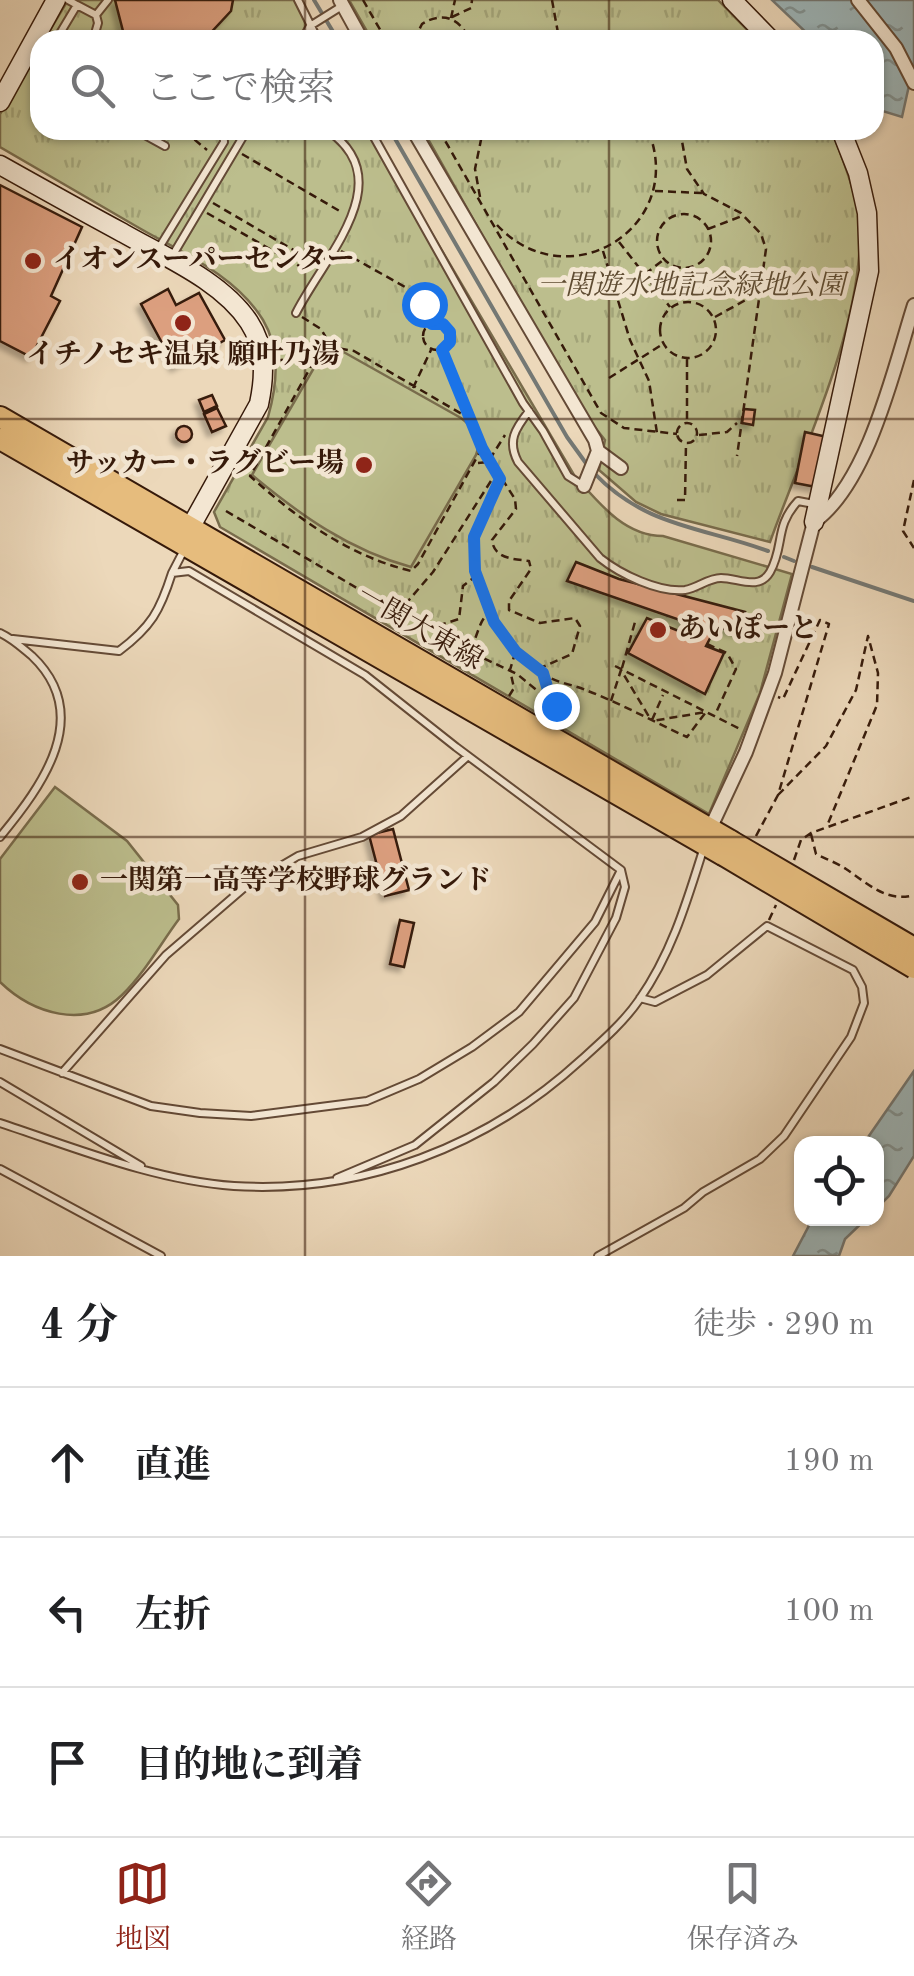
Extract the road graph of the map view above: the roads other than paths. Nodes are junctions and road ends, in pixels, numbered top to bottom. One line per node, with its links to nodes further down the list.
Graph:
1 (56, 0): 11 (street)
2 (68, 0): 7 (lane)
3 (108, 0): 9 (lane)
4 (298, 0): 10 (lane)
5 (732, 0): 17 (street)
6 (858, 0): 18 (street)
7 (77, 4): 9 (lane); 12 (lane)
8 (339, 6): 10 (lane); 16 (street)
9 (96, 15): 13 (lane)
10 (310, 26): 14 (lane); 15 (lane)
11 (40, 30)
12 (62, 30)
13 (95, 30)
14 (308, 30)
15 (312, 30)
16 (355, 30)
17 (760, 30)
18 (882, 30)
19 (884, 33): 21 (street)
20 (30, 47): 22 (street)
21 (914, 83)
22 (0, 102)
23 (154, 140): 30 (lane)
24 (224, 140): 32 (lane)
25 (240, 140): 32 (lane)
26 (338, 140): 34 (lane)
27 (376, 140): 35 (lane)
28 (419, 140): 38 (street)
29 (846, 140): 41 (street)
30 (165, 146)
31 (0, 165): 32 (street)
32 (163, 256): 42 (street)
33 (914, 305): 41 (street)
34 (296, 313)
35 (529, 411): 40 (lane); 41 (lane)
36 (0, 417): 42 (main road, 一関大東線)
37 (0, 440): 42 (main road, 一関大東線)
38 (598, 451): 39 (street); 40 (street)
39 (621, 468)
40 (584, 486)
41 (816, 513): 48 (street)
42 (188, 536): 43 (lane); 48 (main road, 一関大東線)
43 (172, 574): 45 (lane); 46 (lane)
44 (0, 632): 45 (lane)
45 (14, 639): 47 (lane)
46 (468, 756): 49 (lane); 54 (lane)
47 (0, 837)
48 (717, 842): 50 (main road, 一関大東線, bridge); 51 (main road, 一関大東線, bridge); 52 (lane)
49 (621, 870): 54 (lane); 59 (lane)
50 (914, 948)
51 (914, 968)
52 (640, 998): 59 (lane); 61 (lane)
53 (0, 1049): 54 (lane)
54 (62, 1073)
55 (0, 1082): 58 (lane)
56 (0, 1123): 58 (lane)
57 (0, 1169): 60 (lane)
58 (155, 1174): 59 (lane)
59 (326, 1182)
60 (162, 1256)
61 (598, 1256)

